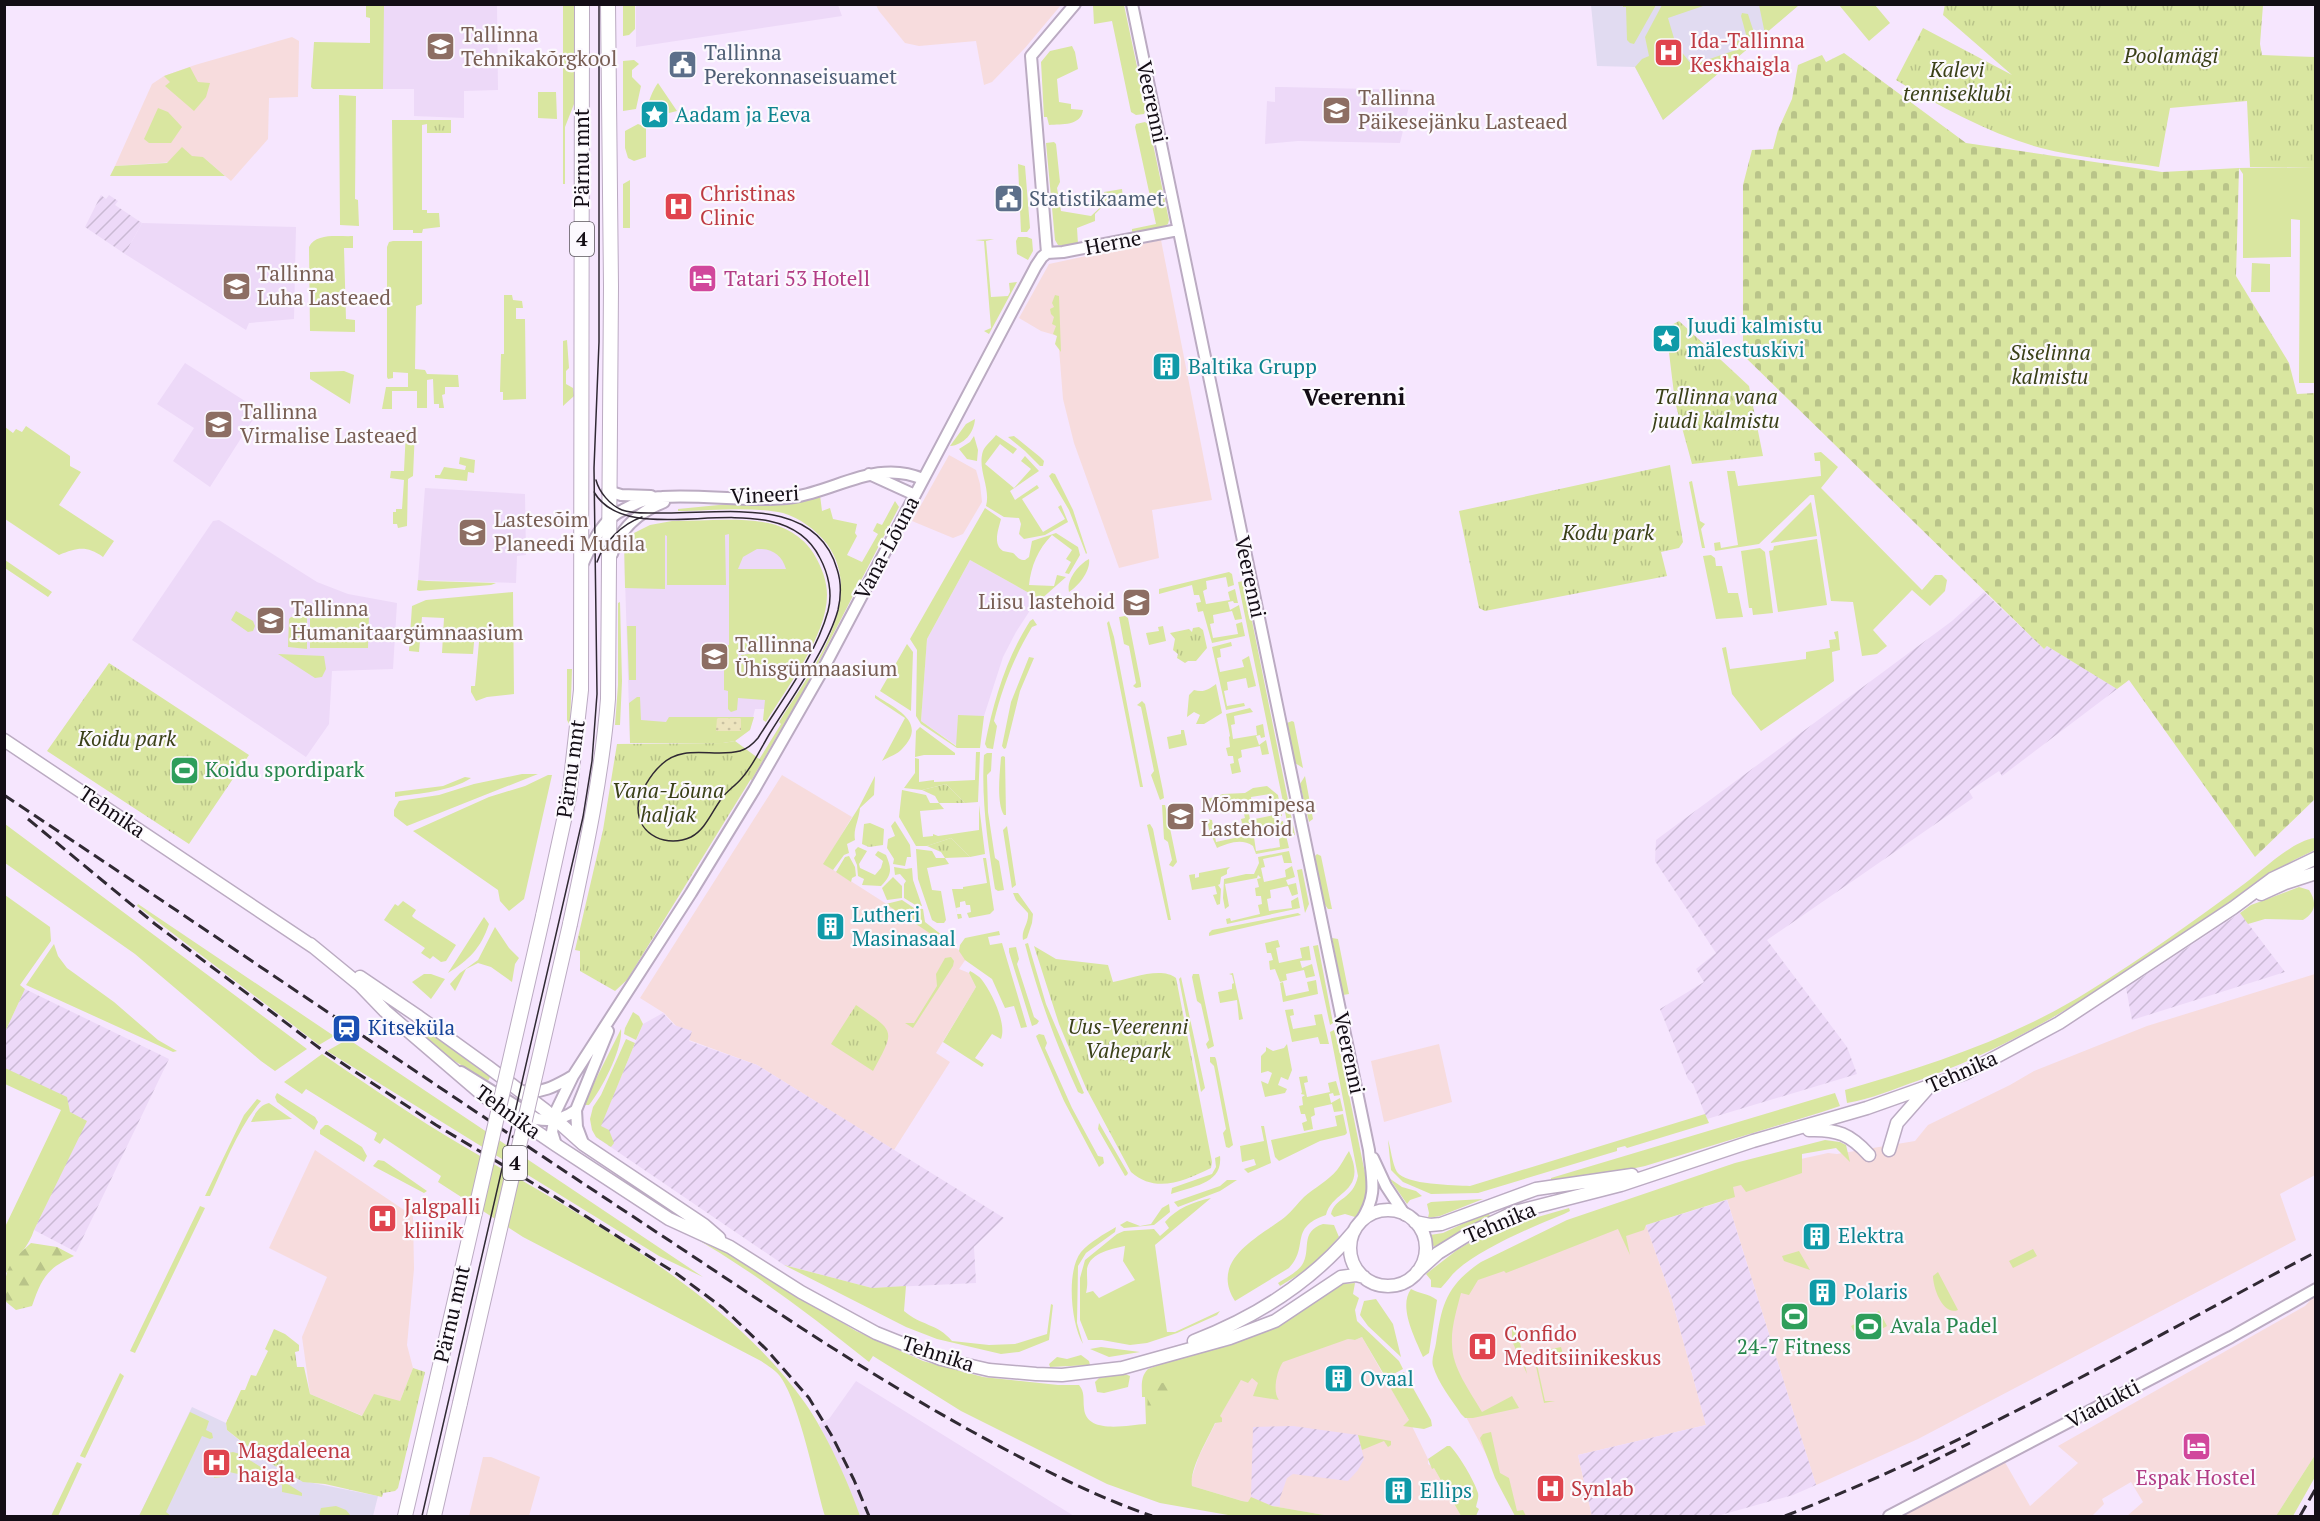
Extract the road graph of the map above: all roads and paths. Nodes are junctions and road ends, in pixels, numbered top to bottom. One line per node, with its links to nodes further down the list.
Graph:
1 (582, 4): 15 (main road, Pärnu mnt / 4)
2 (608, 4): 9 (main road, Pärnu mnt / 4)
3 (1075, 4): 6 (street)
4 (1132, 4): 5 (street, Veerenni)
5 (1179, 230): 6 (street, Herne); 31 (street, Veerenni)
6 (1047, 253): 8 (street, Vana-Lõuna)
7 (869, 474): 8 (street, Vineeri); 10 (street); 12 (street, Vineeri)
8 (923, 479): 10 (street, Vana-Lõuna)
9 (608, 491): 11 (street); 13 (main road, Pärnu mnt / 4)
10 (915, 495): 21 (street, Vana-Lõuna)
11 (660, 496): 12 (street, Vineeri); 13 (street, Vineeri)
12 (676, 497): 14 (street)
13 (608, 519): 14 (main road, Pärnu mnt / 4); 15 (street)
14 (609, 564): 43 (main road, Pärnu mnt / 4, bridge)
15 (579, 572): 42 (main road, Pärnu mnt / 4, bridge)
16 (4, 740): 20 (main road, Tehnika)
17 (2316, 858): 19 (main road, Tehnika)
18 (2316, 873): 19 (main road, Tehnika)
19 (2233, 908): 24 (main road, Tehnika)
20 (310, 944): 22 (main road, Tehnika); 25 (main road, Tehnika)
21 (617, 1009): 23 (street, Vana-Lõuna); 26 (street, Vana-Lõuna)
22 (447, 1065): 27 (street); 30 (main road, Tehnika)
23 (573, 1076): 25 (street); 27 (street, Vana-Lõuna)
24 (1929, 1087): 28 (main road, Tehnika); 32 (main road)
25 (517, 1089): 27 (main road, Tehnika)
26 (576, 1110): 27 (street); 29 (street)
27 (554, 1119): 29 (main road, Tehnika); 30 (street)
28 (1793, 1130): 33 (main road); 34 (main road, Tehnika)
29 (583, 1144): 37 (main road, Tehnika)
30 (556, 1145): 37 (main road, Tehnika)
31 (1369, 1150): 35 (street, Veerenni); 36 (street, Veerenni)
32 (1889, 1150)
33 (1869, 1155)
34 (1660, 1171): 35 (main road, Tehnika); 38 (main road, Tehnika)
35 (1410, 1218): 36 (main road); 38 (main road)
36 (1357, 1226): 39 (main road); 41 (main road, Tehnika)
37 (730, 1247): 41 (main road, Tehnika)
38 (1417, 1272): 39 (main road)
39 (1364, 1277): 41 (main road, Tehnika)
40 (2316, 1289): 44 (street, Viadukti)
41 (1133, 1365)
42 (405, 1516)
43 (434, 1516)
44 (1889, 1516)

